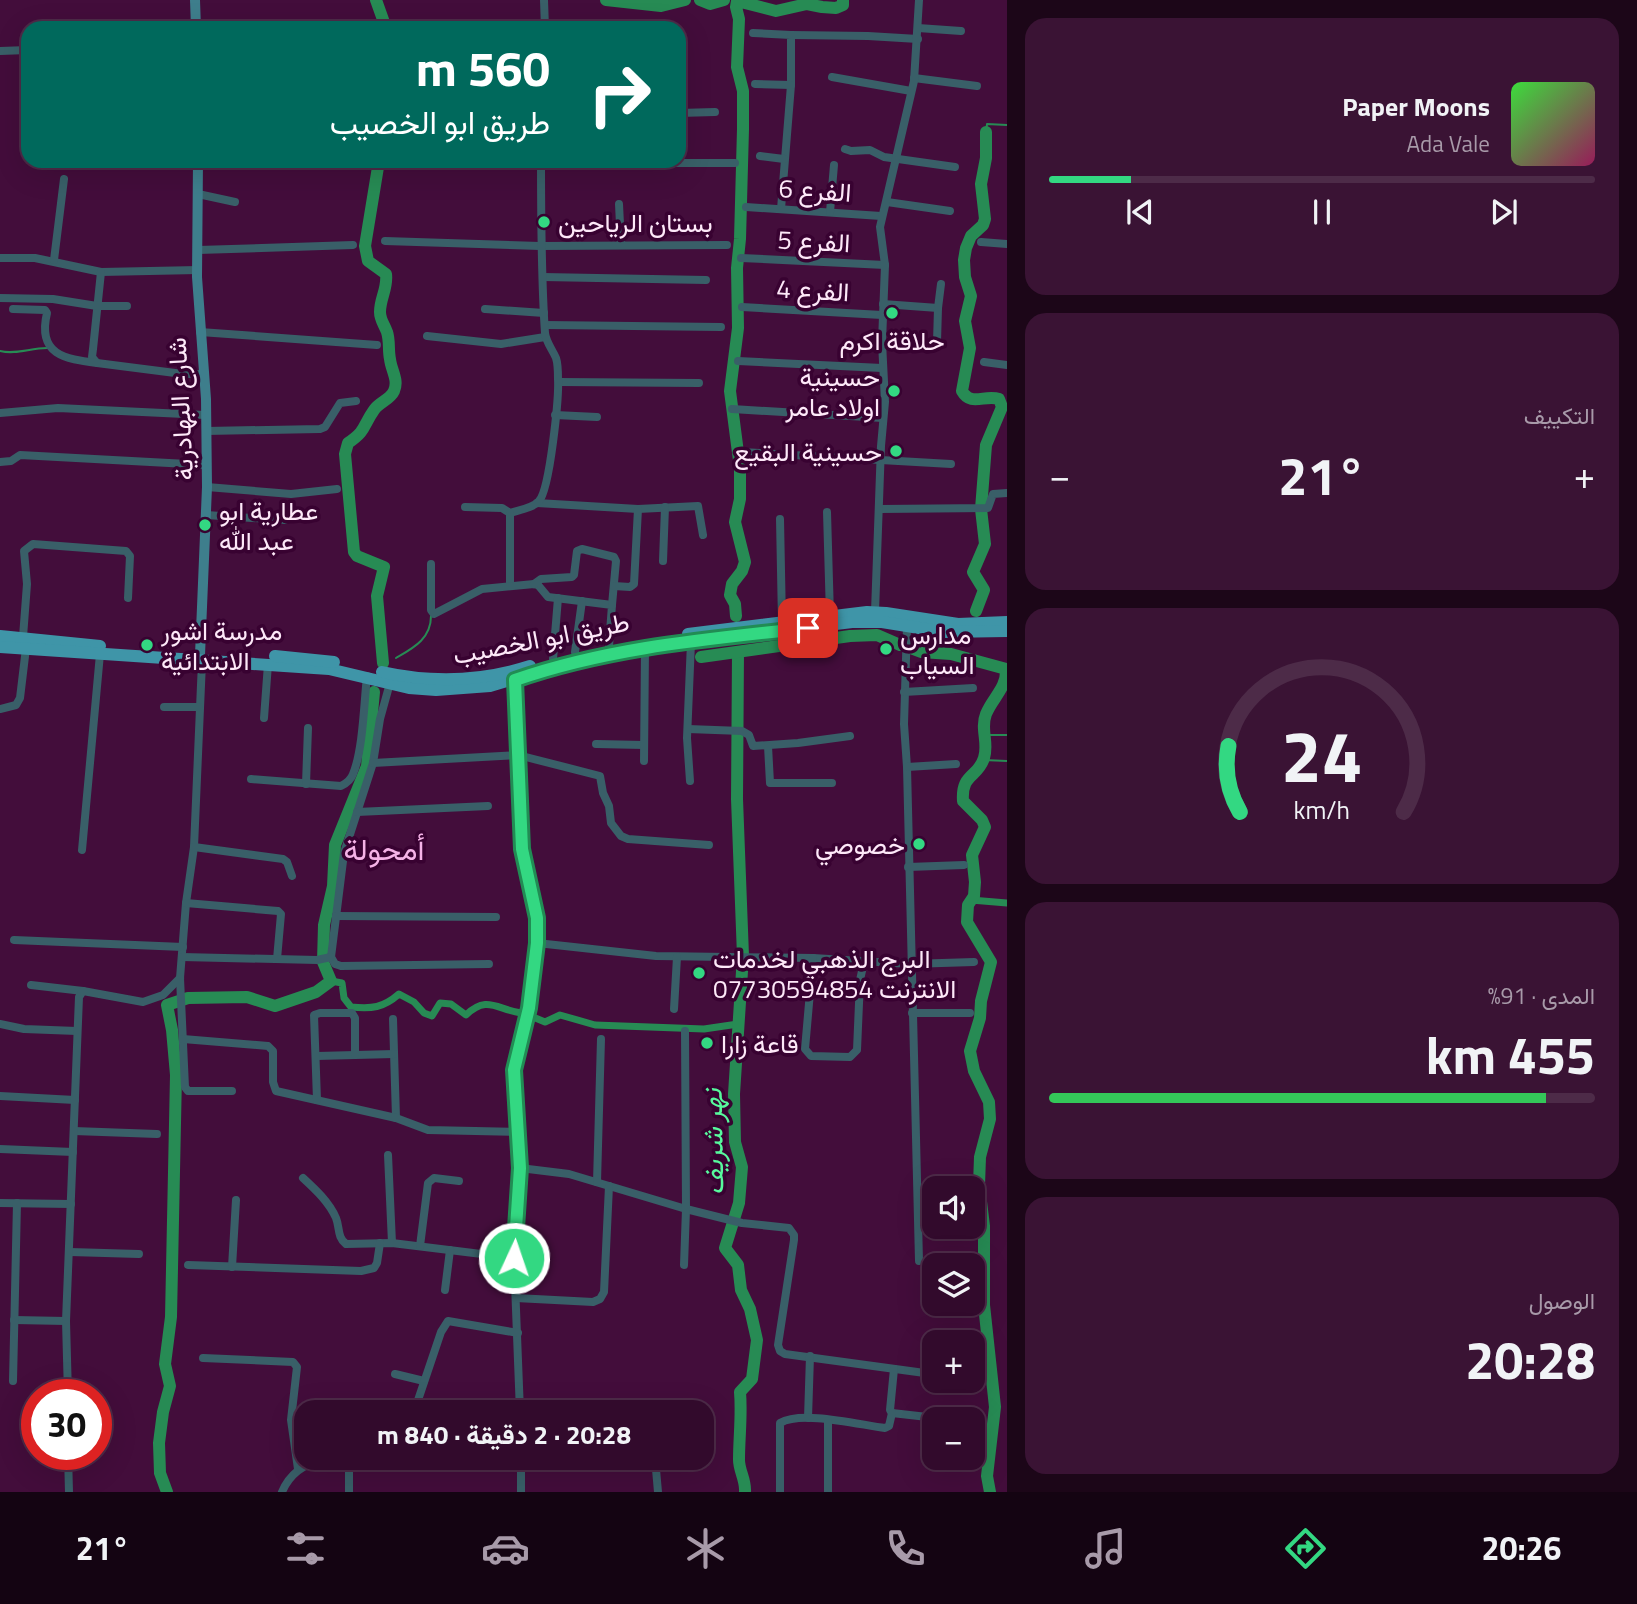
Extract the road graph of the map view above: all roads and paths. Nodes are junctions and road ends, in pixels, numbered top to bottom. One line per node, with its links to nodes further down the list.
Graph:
1 (195, 0): 4 (main road)
2 (919, 0): 6 (street)
3 (544, 1): 5 (street)
4 (196, 21)
5 (545, 21)
6 (918, 28): 7 (street); 10 (street)
7 (961, 31)
8 (753, 33): 9 (street)
9 (791, 35): 10 (street); 16 (street)
10 (918, 39): 14 (street)
11 (21, 50): 12 (street)
12 (0, 51)
13 (832, 77): 18 (street)
14 (914, 78): 17 (street); 18 (street)
15 (755, 84): 16 (street)
16 (791, 85): 24 (street)
17 (977, 86)
18 (911, 92): 23 (street)
19 (715, 112): 20 (street)
20 (686, 113)
21 (845, 149): 23 (street)
22 (760, 156): 24 (street)
23 (896, 158): 28 (street); 33 (street)
24 (784, 159): 37 (street)
25 (686, 163): 26 (street)
26 (735, 163)
27 (834, 165): 39 (street)
28 (955, 167)
29 (198, 168): 32 (main road, شارع البهادرية)
30 (541, 168): 47 (street)
31 (64, 179): 51 (street)
32 (198, 194): 34 (street); 48 (main road, شارع البهادرية)
33 (887, 201): 38 (street); 40 (street)
34 (234, 202)
35 (619, 204): 45 (street)
36 (746, 206): 37 (street, الفرع 6)
37 (781, 209): 39 (street, الفرع 6)
38 (950, 211)
39 (830, 212): 40 (street, الفرع 6)
40 (881, 216): 52 (street)
41 (385, 241): 47 (street)
42 (981, 242): 43 (street)
43 (1007, 244)
44 (353, 245): 48 (street)
45 (621, 245): 46 (street); 47 (street)
46 (727, 245)
47 (540, 246): 55 (street)
48 (198, 250): 53 (main road, شارع البهادرية)
49 (0, 258): 51 (street)
50 (741, 258): 52 (street, الفرع 5)
51 (54, 260): 54 (street)
52 (885, 265): 59 (street)
53 (198, 270): 54 (street); 70 (main road, شارع البهادرية)
54 (101, 272): 60 (street)
55 (543, 277): 56 (street); 66 (street)
56 (706, 280)
57 (942, 284): 63 (street)
58 (0, 298): 60 (street)
59 (883, 304): 63 (street); 67 (street)
60 (97, 306): 61 (street); 77 (street)
61 (127, 306)
62 (742, 307): 67 (street, الفرع 4)
63 (938, 308): 73 (street)
64 (13, 309): 77 (street)
65 (485, 309): 66 (street)
66 (544, 313): 68 (street)
67 (882, 315): 79 (street)
68 (545, 325): 69 (street); 72 (street)
69 (721, 327)
70 (200, 332): 74 (street); 80 (main road, شارع البهادرية)
71 (427, 336): 72 (street)
72 (545, 337): 81 (street)
73 (937, 342)
74 (377, 345)
75 (738, 361): 79 (street)
76 (984, 362): 78 (street)
77 (97, 363): 80 (street)
78 (1007, 365)
79 (883, 368): 89 (street)
80 (204, 374): 86 (main road, شارع البهادرية)
81 (559, 382): 82 (street); 87 (street)
82 (699, 383)
83 (356, 401): 90 (street)
84 (732, 409): 89 (street)
85 (0, 413): 86 (street)
86 (205, 415): 90 (main road, شارع البهادرية)
87 (555, 415): 88 (street); 99 (street)
88 (597, 417)
89 (884, 418): 92 (street)
90 (206, 430): 95 (main road, شارع البهادرية)
91 (742, 452): 92 (street)
92 (881, 458): 94 (street); 103 (street)
93 (0, 462): 95 (street)
94 (951, 464)
95 (206, 465): 96 (main road, شارع البهادرية)
96 (207, 487): 97 (street); 106 (main road, شارع البهادرية)
97 (337, 489)
98 (1007, 493): 103 (street)
99 (537, 503): 102 (street); 105 (street)
100 (465, 507): 105 (street)
101 (665, 507): 102 (street); 109 (street); 110 (street)
102 (638, 509): 114 (street)
103 (880, 509): 119 (street)
104 (827, 512): 120 (street)
105 (510, 513): 113 (street)
106 (206, 515): 108 (street); 134 (main road, شارع البهادرية)
107 (780, 519): 121 (street)
108 (285, 520)
109 (703, 535)
110 (663, 561)
111 (431, 564): 113 (street)
112 (534, 584): 113 (street); 114 (street); 116 (street)
113 (510, 585)
114 (614, 586): 118 (street)
115 (128, 598): 127 (street)
116 (558, 598): 117 (street); 135 (street)
117 (582, 601): 118 (street); 132 (street)
118 (612, 605): 129 (street)
119 (875, 612): 120 (main road, طريق ابو الخصيب); 122 (main road, طريق ابو الخصيب)
120 (830, 616): 121 (main road, طريق ابو الخصيب)
121 (782, 621): 129 (main road, طريق ابو الخصيب)
122 (1007, 622)
123 (907, 626): 124 (main road, طريق ابو الخصيب); 126 (main road, طريق ابو الخصيب); 142 (street)
124 (1007, 631)
125 (0, 636): 127 (main road, طريق ابو الخصيب)
126 (691, 642): 131 (main road, طريق ابو الخصيب); 148 (street)
127 (24, 643): 128 (main road, طريق ابو الخصيب); 130 (main road, طريق ابو الخصيب); 145 (street)
128 (41, 644): 133 (main road, طريق ابو الخصيب); 134 (main road, طريق ابو الخصيب)
129 (609, 646): 132 (main road, طريق ابو الخصيب)
130 (0, 647)
131 (645, 648): 138 (main road, طريق ابو الخصيب); 151 (street)
132 (575, 652): 135 (main road, طريق ابو الخصيب)
133 (100, 654): 134 (main road, طريق ابو الخصيب); 166 (street)
134 (201, 658): 136 (main road, طريق ابو الخصيب); 140 (main road, طريق ابو الخصيب); 144 (street)
135 (553, 659): 140 (main road, طريق ابو الخصيب)
136 (268, 664): 137 (main road, طريق ابو الخصيب); 146 (street)
137 (367, 676): 139 (main road, طريق ابو الخصيب); 161 (street)
138 (515, 680): 140 (main road, طريق ابو الخصيب); 153 (street)
139 (390, 683): 140 (main road, طريق ابو الخصيب); 155 (street)
140 (475, 683)
141 (973, 688): 142 (street)
142 (904, 692): 157 (street)
143 (164, 707): 144 (street)
144 (199, 707): 165 (street)
145 (0, 709)
146 (264, 718)
147 (308, 728): 161 (street)
148 (688, 729): 152 (street); 159 (street)
149 (850, 736): 152 (street)
150 (596, 744): 151 (street)
151 (644, 745): 154 (street)
152 (768, 746): 160 (street)
153 (518, 755): 155 (street); 164 (street); 174 (street)
154 (644, 761)
155 (373, 763): 163 (street)
156 (956, 764): 157 (street)
157 (906, 767): 168 (street)
158 (251, 779): 161 (street)
159 (690, 781)
160 (832, 783)
161 (306, 784)
162 (488, 806): 163 (street)
163 (357, 812): 171 (street)
164 (709, 845)
165 (194, 847): 169 (street); 170 (street)
166 (82, 850)
167 (964, 865): 168 (street)
168 (908, 867): 184 (street)
169 (292, 876)
170 (186, 903): 175 (street); 179 (street)
171 (336, 916): 172 (street); 180 (street)
172 (496, 917)
173 (14, 940): 175 (street)
174 (537, 943): 177 (street); 206 (street)
175 (183, 947): 176 (street)
176 (182, 957): 179 (street); 185 (street)
177 (677, 957): 178 (street); 188 (street)
178 (813, 958): 181 (street); 181 (street)
179 (277, 959): 180 (street)
180 (325, 959): 183 (street)
181 (864, 962): 184 (street)
182 (974, 962): 184 (street)
183 (489, 964)
184 (910, 964): 189 (street)
185 (180, 982): 187 (street); 196 (street)
186 (31, 985): 187 (street)
187 (83, 991): 193 (street)
188 (674, 1009)
189 (912, 1013): 190 (street); 228 (street)
190 (970, 1013)
191 (393, 1019): 197 (street)
192 (0, 1024): 193 (street)
193 (77, 1031): 202 (street)
194 (685, 1031): 220 (street)
195 (601, 1039): 214 (street)
196 (183, 1040): 200 (street); 203 (street)
197 (394, 1054): 198 (street); 204 (street)
198 (355, 1055): 199 (street); 199 (street)
199 (317, 1056): 203 (street)
200 (232, 1091)
201 (0, 1096): 202 (street)
202 (75, 1100): 205 (street)
203 (317, 1100): 204 (street)
204 (396, 1118): 206 (street)
205 (74, 1131): 207 (street); 209 (street)
206 (519, 1132): 211 (street)
207 (157, 1135)
208 (0, 1149): 209 (street)
209 (73, 1152): 219 (street)
210 (388, 1154): 222 (street)
211 (520, 1168): 214 (street); 227 (street)
212 (303, 1178): 221 (street)
213 (460, 1181): 223 (street)
214 (597, 1182): 215 (street)
215 (609, 1186): 220 (street); 233 (street)
216 (236, 1200): 231 (street)
217 (0, 1203): 218 (street)
218 (16, 1203): 219 (street); 234 (street)
219 (71, 1204): 225 (street)
220 (686, 1209): 230 (street); 237 (street)
221 (380, 1242): 222 (street); 231 (street)
222 (391, 1243): 223 (street)
223 (420, 1246): 224 (street)
224 (450, 1250): 227 (street); 232 (street)
225 (70, 1252): 226 (street); 235 (street)
226 (139, 1254)
227 (514, 1258): 233 (street)
228 (919, 1261)
229 (188, 1265): 231 (street)
230 (684, 1265)
231 (232, 1267)
232 (445, 1290)
233 (516, 1298): 236 (street)
234 (14, 1320): 235 (street); 243 (street)
235 (66, 1321): 242 (street)
236 (518, 1333): 244 (street); 246 (street)
237 (810, 1356): 239 (street); 249 (street)
238 (203, 1358): 251 (street)
239 (894, 1369): 240 (street); 247 (street)
240 (922, 1373)
241 (395, 1374): 244 (street)
242 (68, 1379)
243 (13, 1381)
244 (424, 1381): 245 (street)
245 (418, 1400)
246 (520, 1400)
247 (892, 1413): 248 (street); 250 (street)
248 (922, 1416)
249 (808, 1418): 250 (street); 262 (street)
250 (828, 1421): 263 (street)
251 (294, 1441)
252 (68, 1470): 257 (street)
253 (297, 1470): 258 (street)
254 (349, 1470): 259 (street)
255 (521, 1470): 260 (street)
256 (656, 1470): 261 (street)
257 (68, 1492)
258 (282, 1492)
259 (349, 1492)
260 (521, 1492)
261 (658, 1492)
262 (780, 1492)
263 (828, 1492)

